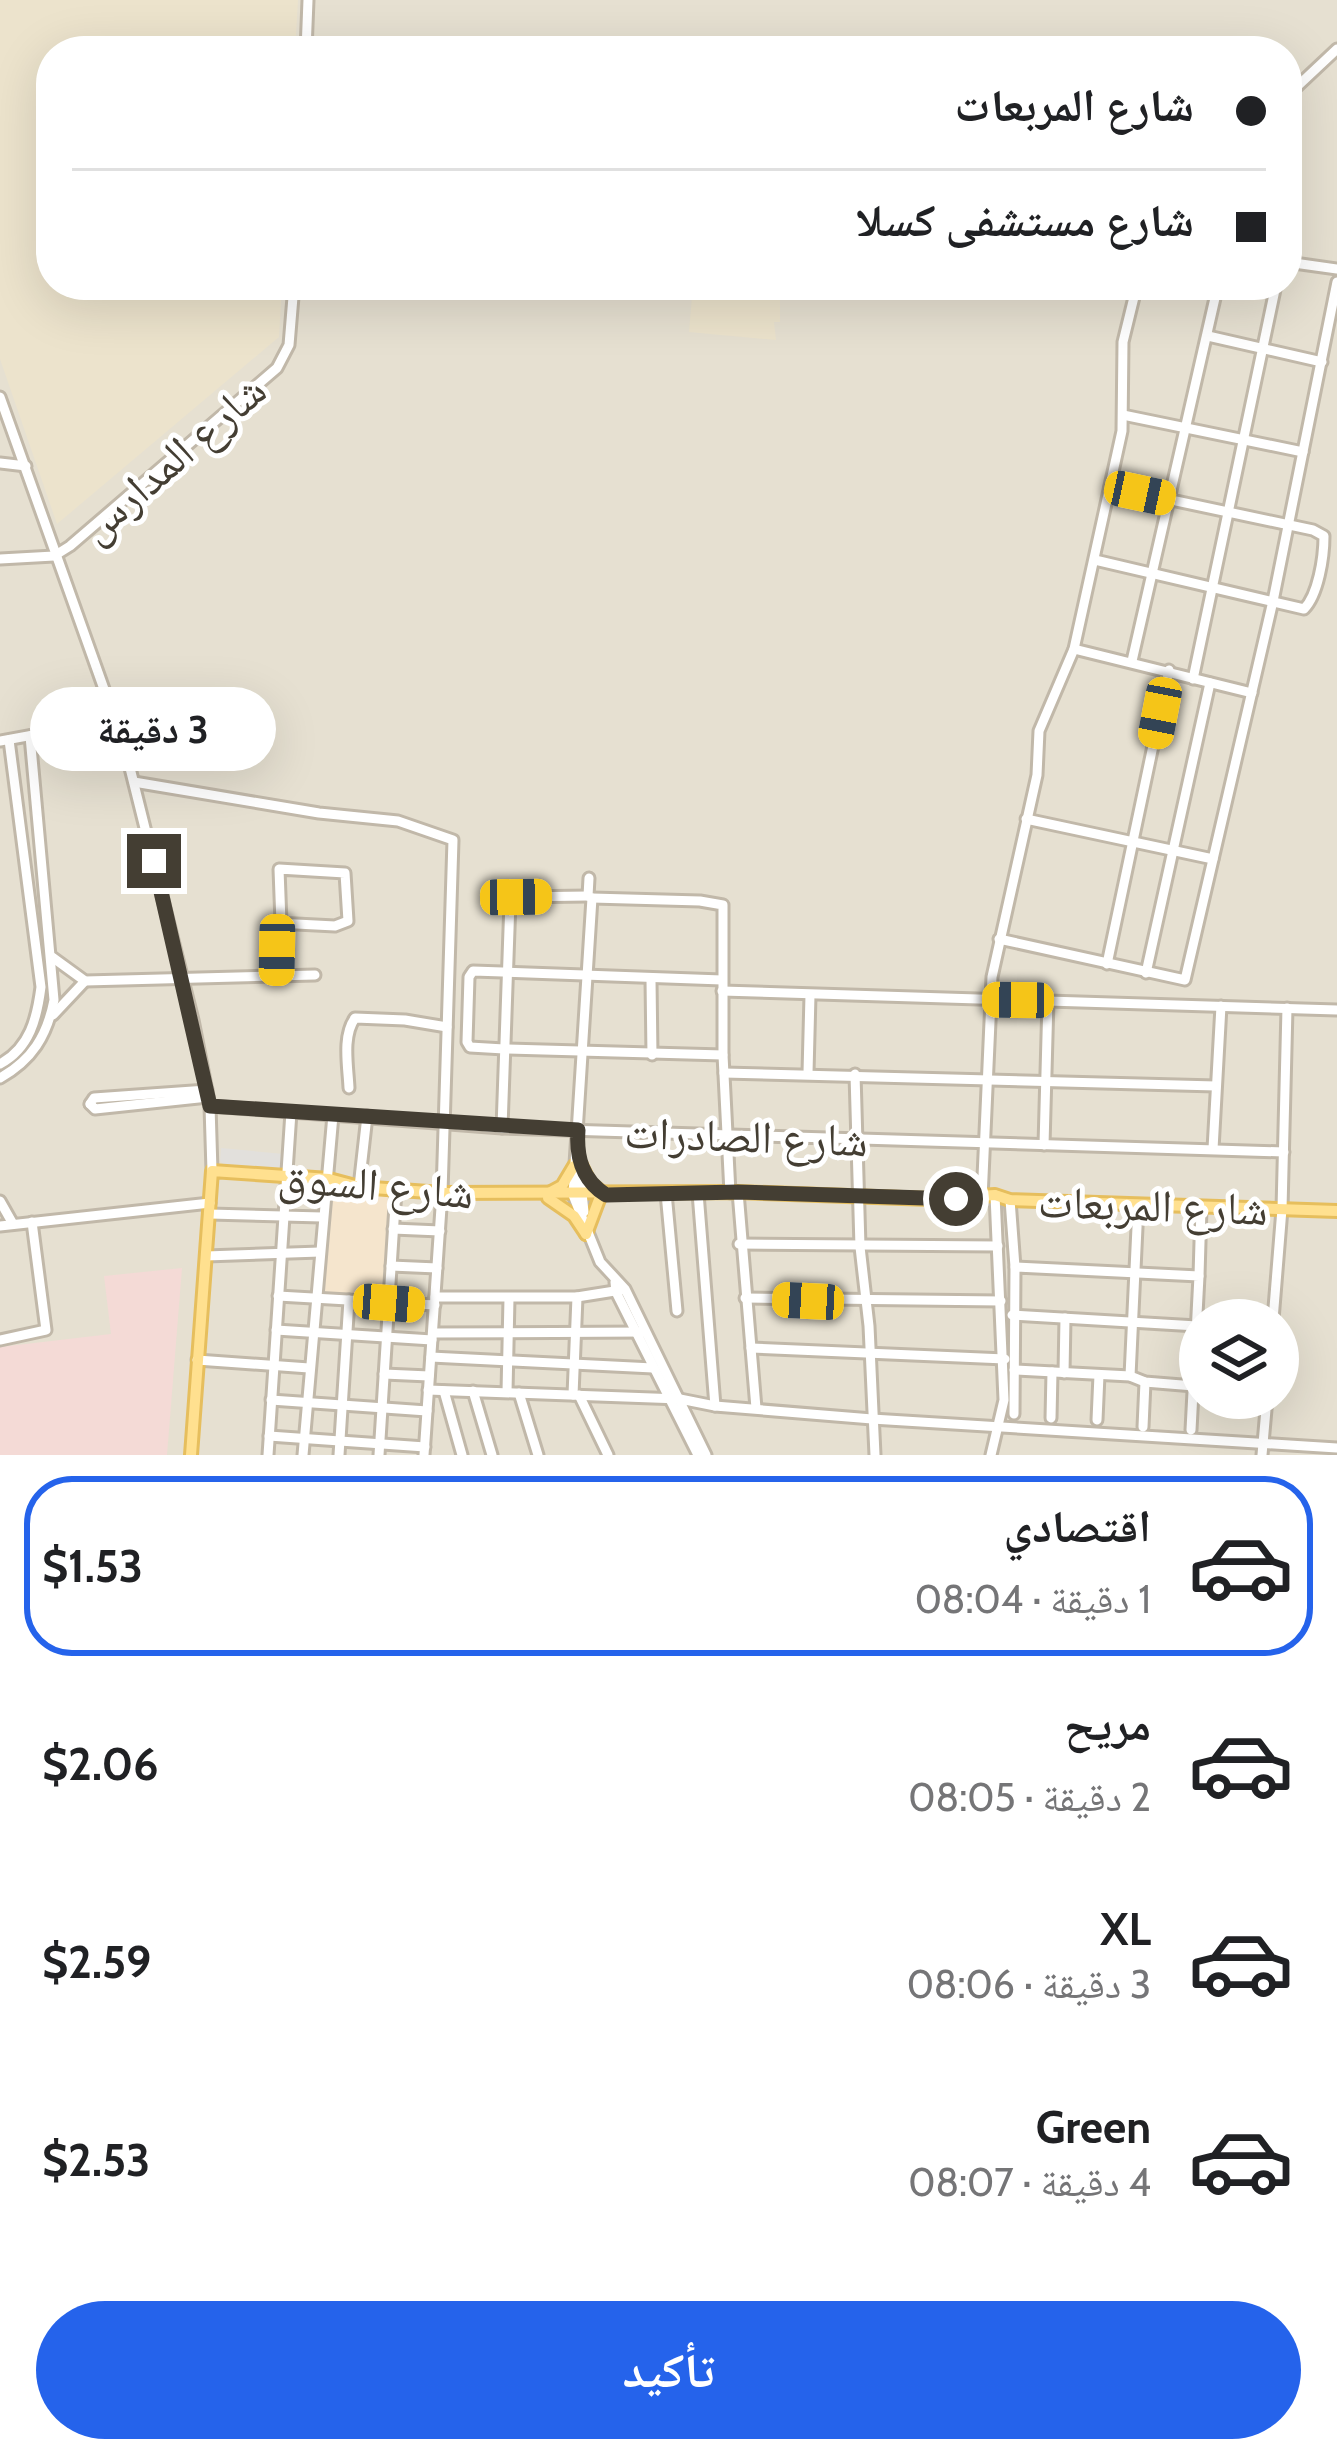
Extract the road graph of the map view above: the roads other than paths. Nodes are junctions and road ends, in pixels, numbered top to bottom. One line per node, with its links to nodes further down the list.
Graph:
1 (308, 0): 2 (street)
2 (307, 36)
3 (1337, 50): 4 (street)
4 (1302, 82)
5 (1302, 264): 6 (street)
6 (1337, 269)
7 (1337, 282): 14 (street)
8 (293, 300): 26 (street, شارع المدارس)
9 (1133, 300): 16 (street)
10 (1216, 300): 12 (street)
11 (1273, 300): 13 (street)
12 (1208, 335): 13 (street); 17 (street)
13 (1263, 349): 14 (street); 18 (street)
14 (1322, 362): 19 (street)
15 (0, 397): 21 (street)
16 (1123, 415): 17 (street); 22 (street)
17 (1187, 428): 18 (street); 23 (street)
18 (1243, 440): 19 (street); 24 (street)
19 (1303, 452): 25 (street)
20 (0, 464): 21 (street)
21 (26, 466): 26 (street)
22 (1110, 487): 23 (street); 28 (street)
23 (1170, 500): 24 (street); 29 (street)
24 (1227, 513): 25 (street); 30 (street)
25 (1288, 526): 31 (street); 31 (street)
26 (54, 556): 27 (street); 38 (street)
27 (0, 560)
28 (1095, 560): 29 (street); 32 (street)
29 (1154, 573): 30 (street); 33 (street)
30 (1210, 587): 31 (street); 35 (street)
31 (1273, 602): 37 (street)
32 (1074, 649): 33 (street); 44 (street)
33 (1132, 662): 34 (street)
34 (1169, 670): 35 (street); 45 (street)
35 (1192, 679): 36 (street)
36 (1210, 683): 37 (street); 46 (street)
37 (1252, 692): 47 (street)
38 (116, 725): 40 (street); 41 (street)
39 (4, 740): 40 (street); 43 (street)
40 (31, 741): 42 (street)
41 (134, 782): 59 (street); 70 (street)
42 (33, 793): 43 (street); 52 (street)
43 (15, 794): 75 (street)
44 (1025, 819): 45 (street); 51 (street)
45 (1134, 842): 46 (street); 53 (street)
46 (1173, 850): 47 (street); 55 (street)
47 (1213, 859): 55 (street)
48 (589, 878): 49 (street)
49 (590, 897): 54 (street); 58 (street); 62 (street)
50 (277, 923): 50 (street); 57 (street)
51 (999, 939): 53 (street); 64 (street)
52 (52, 956): 61 (street); 69 (street)
53 (1108, 964): 55 (street)
54 (505, 973): 58 (street); 71 (street); 71 (street)
55 (1146, 973)
56 (315, 975): 57 (street)
57 (276, 976): 59 (street)
58 (585, 976): 60 (street); 72 (street)
59 (184, 978): 61 (street); 84 (street)
60 (651, 980): 62 (street); 73 (street)
61 (85, 981): 69 (street)
62 (722, 985): 63 (street); 74 (street)
63 (810, 995): 64 (street); 76 (street)
64 (988, 1000): 65 (street); 80 (street)
65 (1048, 1000): 66 (street); 81 (street)
66 (1221, 1006): 67 (street); 82 (street)
67 (1287, 1008): 68 (street); 96 (street)
68 (1337, 1010)
69 (50, 1019): 79 (street)
70 (447, 1027): 83 (street); 88 (street)
71 (504, 1049): 72 (street); 89 (street)
72 (583, 1052): 73 (street); 90 (street)
73 (652, 1054): 74 (street)
74 (723, 1055): 77 (street)
75 (0, 1064)
76 (808, 1072): 77 (street); 78 (street)
77 (724, 1073): 91 (street)
78 (855, 1074): 80 (street); 92 (street)
79 (0, 1078)
80 (988, 1079): 81 (street); 93 (street)
81 (1046, 1082): 82 (street); 94 (street)
82 (1216, 1086): 95 (street)
83 (349, 1088)
84 (208, 1098): 84 (street); 85 (street, شارع الصادرات); 98 (street)
85 (291, 1112): 86 (street, شارع الصادرات); 99 (street)
86 (333, 1115): 87 (street, شارع الصادرات); 100 (street)
87 (367, 1116): 88 (street, شارع الصادرات); 101 (street)
88 (443, 1123): 89 (street, شارع الصادرات); 106 (street)
89 (502, 1128): 90 (street, شارع الصادرات)
90 (578, 1130): 91 (street, شارع الصادرات); 97 (street)
91 (730, 1134): 92 (street, شارع الصادرات); 105 (street)
92 (854, 1139): 93 (street, شارع الصادرات); 110 (street)
93 (985, 1143): 94 (street, شارع الصادرات); 111 (street)
94 (1044, 1145): 95 (street, شارع الصادرات)
95 (1214, 1149): 96 (street, شارع الصادرات)
96 (1284, 1152): 117 (street)
97 (577, 1166): 107 (main road); 108 (main road); 109 (street)
98 (212, 1171): 99 (main road, شارع السوق); 115 (main road)
99 (286, 1177): 100 (main road, شارع السوق); 119 (street)
100 (329, 1179): 101 (main road, شارع السوق); 120 (street)
101 (359, 1187): 102 (main road, شارع السوق)
102 (396, 1190): 106 (main road, شارع السوق); 124 (street)
103 (666, 1192): 104 (main road, شارع المربعات); 108 (main road, شارع المربعات); 151 (street)
104 (698, 1192): 105 (main road, شارع المربعات); 192 (street)
105 (734, 1192): 110 (main road, شارع المربعات); 127 (street)
106 (442, 1193): 107 (main road, شارع السوق); 125 (street)
107 (539, 1194): 109 (main road, شارع المربعات); 126 (main road)
108 (603, 1194): 109 (main road, شارع المربعات); 126 (main road)
109 (578, 1195): 126 (street)
110 (859, 1196): 111 (main road, شارع المربعات); 129 (street)
111 (988, 1197): 113 (main road, شارع المربعات); 128 (street)
112 (0, 1201): 122 (street)
113 (1010, 1201): 114 (main road, شارع المربعات); 134 (street)
114 (1138, 1207): 116 (main road, شارع المربعات); 136 (street)
115 (210, 1208): 119 (street); 121 (street); 132 (main road)
116 (1201, 1208): 117 (main road, شارع المربعات); 137 (street)
117 (1282, 1209): 118 (main road, شارع المربعات); 146 (street)
118 (1337, 1211)
119 (286, 1215): 120 (street); 130 (street)
120 (322, 1216): 131 (street)
121 (32, 1222): 122 (street); 164 (street)
122 (13, 1224): 123 (street)
123 (0, 1226)
124 (393, 1229): 125 (street); 133 (street)
125 (440, 1231): 135 (street)
126 (585, 1232): 138 (street)
127 (739, 1244): 129 (street); 143 (street)
128 (998, 1246): 129 (street); 149 (street)
129 (860, 1247): 144 (street)
130 (283, 1251): 131 (street); 132 (street); 139 (street)
131 (320, 1252): 141 (street)
132 (206, 1256): 170 (main road)
133 (391, 1266): 135 (street); 150 (street)
134 (1015, 1267): 136 (street); 152 (street)
135 (437, 1268): 148 (street)
136 (1135, 1273): 137 (street); 154 (street)
137 (1199, 1276): 145 (street)
138 (619, 1288): 140 (street); 158 (street)
139 (278, 1296): 141 (street); 156 (street)
140 (577, 1297): 142 (street); 160 (street)
141 (314, 1298): 147 (street); 159 (street)
142 (509, 1298): 148 (street); 157 (street)
143 (745, 1298): 144 (street); 165 (street)
144 (867, 1299): 149 (street); 166 (street)
145 (1198, 1299)
146 (1275, 1299)
147 (349, 1300): 150 (street); 161 (street)
148 (435, 1301): 150 (street); 162 (street)
149 (1001, 1301): 169 (street)
150 (389, 1303): 163 (street)
151 (676, 1311)
152 (1012, 1315): 153 (street); 175 (street)
153 (1065, 1318): 154 (street); 176 (street)
154 (1133, 1322): 155 (street); 180 (street)
155 (1179, 1325)
156 (276, 1330): 159 (street); 171 (street)
157 (509, 1332): 160 (street); 162 (street); 168 (street)
158 (640, 1332): 160 (street); 174 (street); 188 (street)
159 (312, 1333): 161 (street); 173 (street)
160 (577, 1333): 172 (street)
161 (346, 1335): 163 (street); 191 (street)
162 (432, 1336): 163 (street); 167 (street)
163 (386, 1337): 177 (street)
164 (0, 1340)
165 (751, 1348): 166 (street); 194 (street)
166 (870, 1353): 169 (street); 198 (street)
167 (431, 1357): 168 (street); 179 (street)
168 (508, 1359): 172 (street); 186 (street)
169 (1005, 1359): 203 (street)
170 (197, 1360): 171 (street); 212 (main road)
171 (274, 1365): 173 (street); 189 (street)
172 (574, 1365): 174 (street); 187 (street)
173 (309, 1368): 190 (street)
174 (653, 1368): 188 (street)
175 (1014, 1370): 176 (street); 196 (street)
176 (1058, 1373): 178 (street); 197 (street)
177 (384, 1374): 179 (street); 193 (street)
178 (1100, 1375): 180 (street); 201 (street)
179 (429, 1376): 183 (street)
180 (1130, 1376): 181 (street)
181 (1145, 1382): 182 (street); 202 (street)
182 (1179, 1385)
183 (428, 1390): 184 (street); 195 (street)
184 (444, 1391): 185 (street); 216 (street)
185 (472, 1391): 186 (street); 217 (street)
186 (513, 1392): 187 (street); 218 (street)
187 (576, 1395): 188 (street); 219 (street)
188 (675, 1398): 192 (street); 220 (street)
189 (272, 1400): 190 (street); 205 (street)
190 (307, 1402): 191 (street); 206 (street)
191 (342, 1405): 193 (street); 207 (street)
192 (715, 1406): 194 (street)
193 (382, 1408): 195 (street); 209 (street)
194 (756, 1408): 198 (street)
195 (427, 1411): 211 (street)
196 (1014, 1414)
197 (1051, 1418)
198 (872, 1419): 203 (street); 221 (street)
199 (1192, 1419): 204 (street)
200 (1265, 1419): 210 (street)
201 (1097, 1420)
202 (1143, 1427)
203 (999, 1428): 210 (street); 222 (street)
204 (1191, 1430)
205 (269, 1436): 206 (street); 213 (street)
206 (304, 1439): 207 (street); 214 (street)
207 (340, 1441): 209 (street); 215 (street)
208 (1337, 1448): 210 (street)
209 (379, 1449): 211 (street)
210 (1262, 1449)
211 (424, 1451)
212 (191, 1455)
213 (268, 1455)
214 (303, 1455)
215 (339, 1455)
216 (462, 1455)
217 (492, 1455)
218 (538, 1455)
219 (608, 1455)
220 (702, 1455)
221 (875, 1455)
222 (991, 1455)

